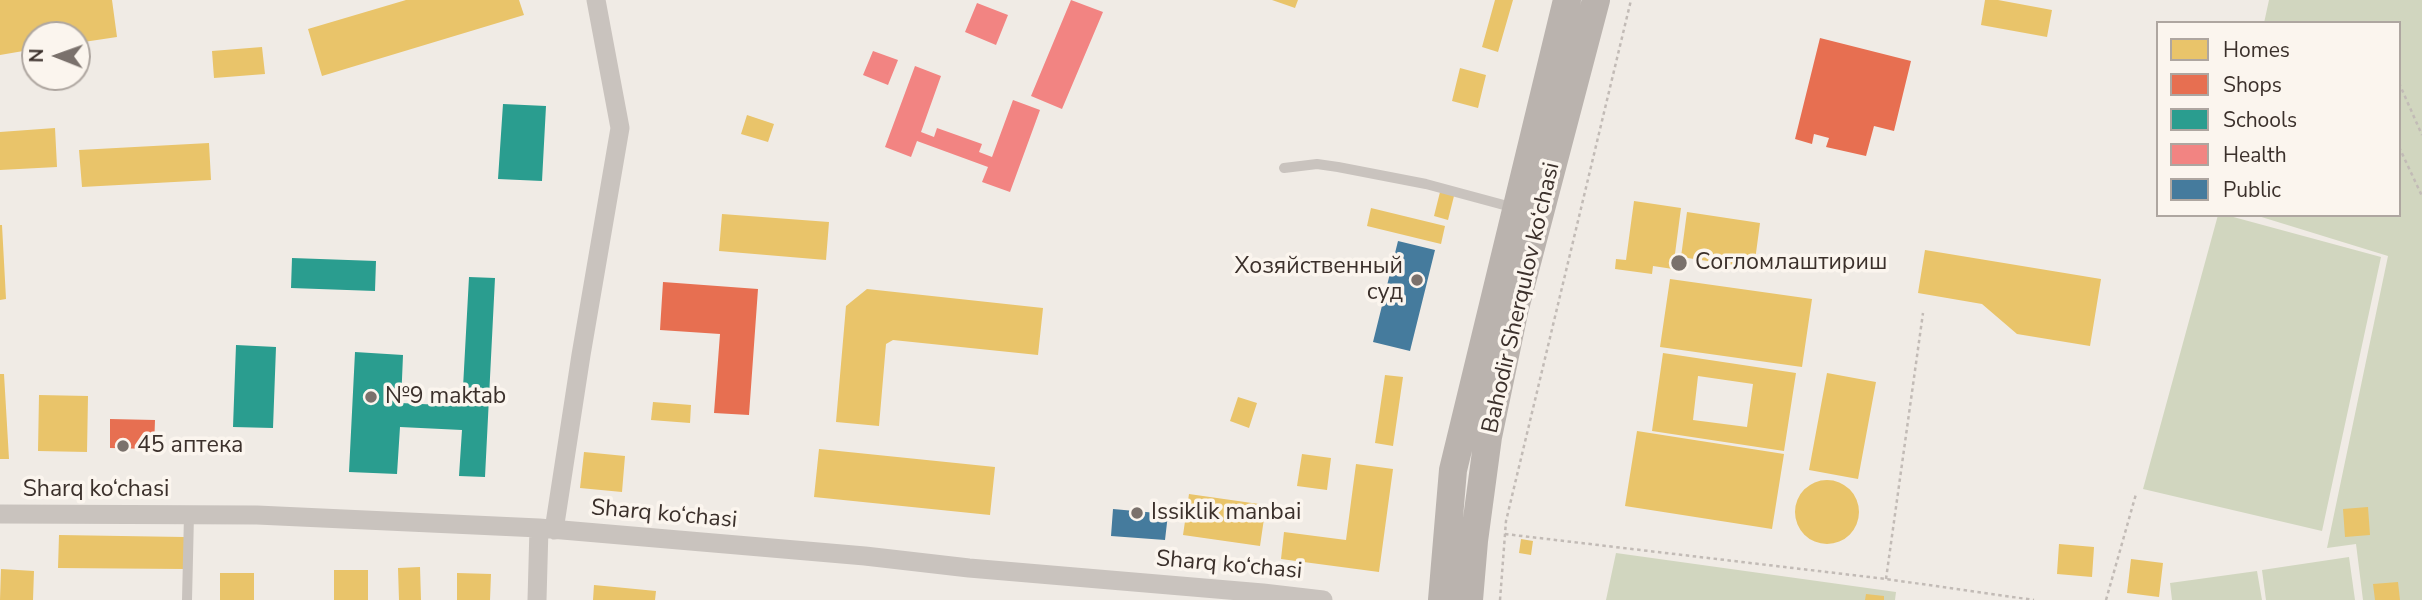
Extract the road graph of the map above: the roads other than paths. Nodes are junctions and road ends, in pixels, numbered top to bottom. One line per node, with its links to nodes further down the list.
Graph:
1 (596, 0): 8 (street)
2 (1567, 0): 5 (main road, Bahodir Sherqulov ko‘chasi)
3 (1596, 0): 13 (main road, Bahodir Sherqulov ko‘chasi)
4 (1284, 169): 5 (lane)
5 (1516, 208): 12 (main road, Bahodir Sherqulov ko‘chasi)
6 (0, 514): 7 (street, Sharq ko‘chasi)
7 (189, 514): 8 (street, Sharq ko‘chasi); 9 (lane)
8 (546, 529): 10 (street); 11 (street, Sharq ko‘chasi)
9 (187, 600)
10 (537, 600)
11 (1322, 600)
12 (1442, 600)
13 (1469, 600)

